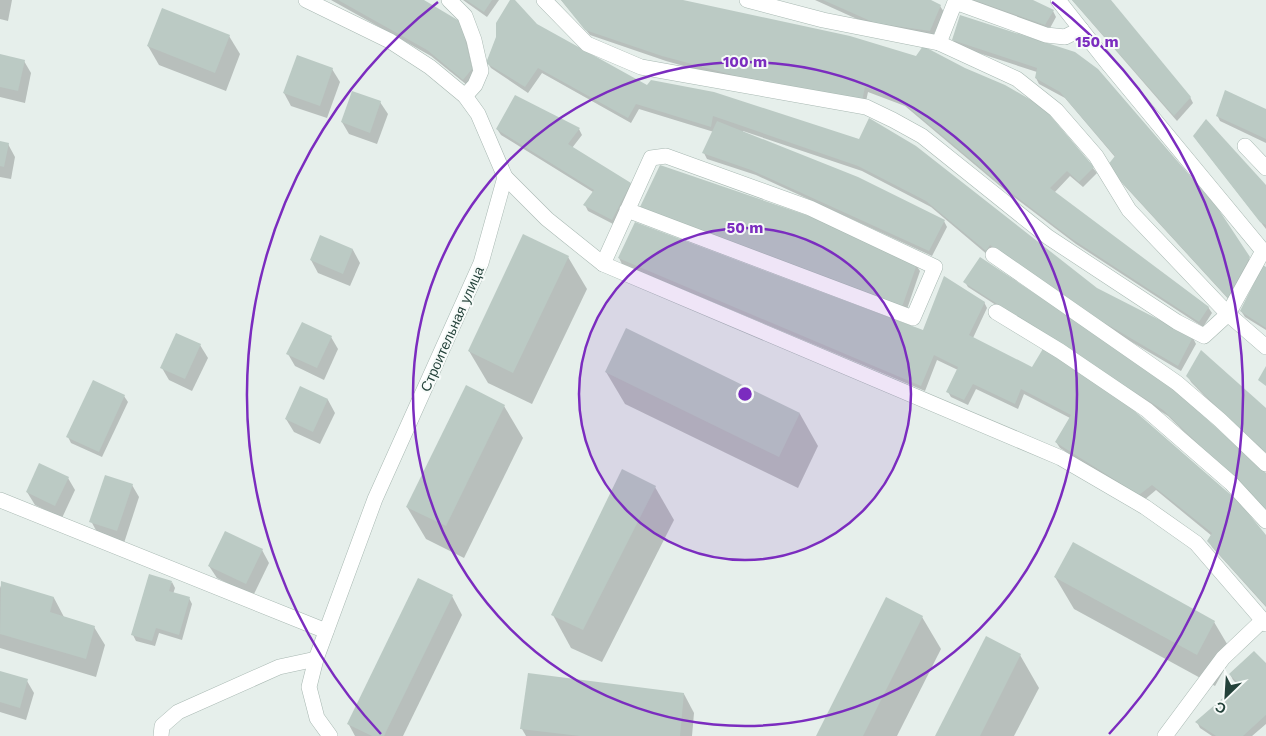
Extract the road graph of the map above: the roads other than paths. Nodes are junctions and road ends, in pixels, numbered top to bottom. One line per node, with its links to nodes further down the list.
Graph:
1 (306, 0): 9 (street)
2 (449, 0): 9 (street)
3 (544, 0): 18 (street)
4 (747, 0): 8 (street)
5 (1058, 0): 7 (street)
6 (953, 1): 7 (street); 8 (street)
7 (1081, 29): 14 (street)
8 (938, 43): 18 (street)
9 (465, 96): 12 (street)
10 (1245, 146): 11 (street)
11 (1266, 168)
12 (505, 176): 16 (street); 24 (street, Строительная улица)
13 (628, 210): 13 (street); 16 (street)
14 (1265, 251): 18 (street)
15 (992, 255): 20 (street)
16 (603, 264): 23 (street)
17 (996, 312): 22 (street)
18 (1228, 314): 19 (street)
19 (1266, 347)
20 (1266, 464)
21 (0, 500): 24 (street)
22 (1266, 521)
23 (1265, 622): 28 (street)
24 (326, 631): 25 (street, Строительная улица)
25 (316, 659): 26 (street); 27 (street, Строительная улица)
26 (160, 736)
27 (330, 736)
28 (1165, 736)

